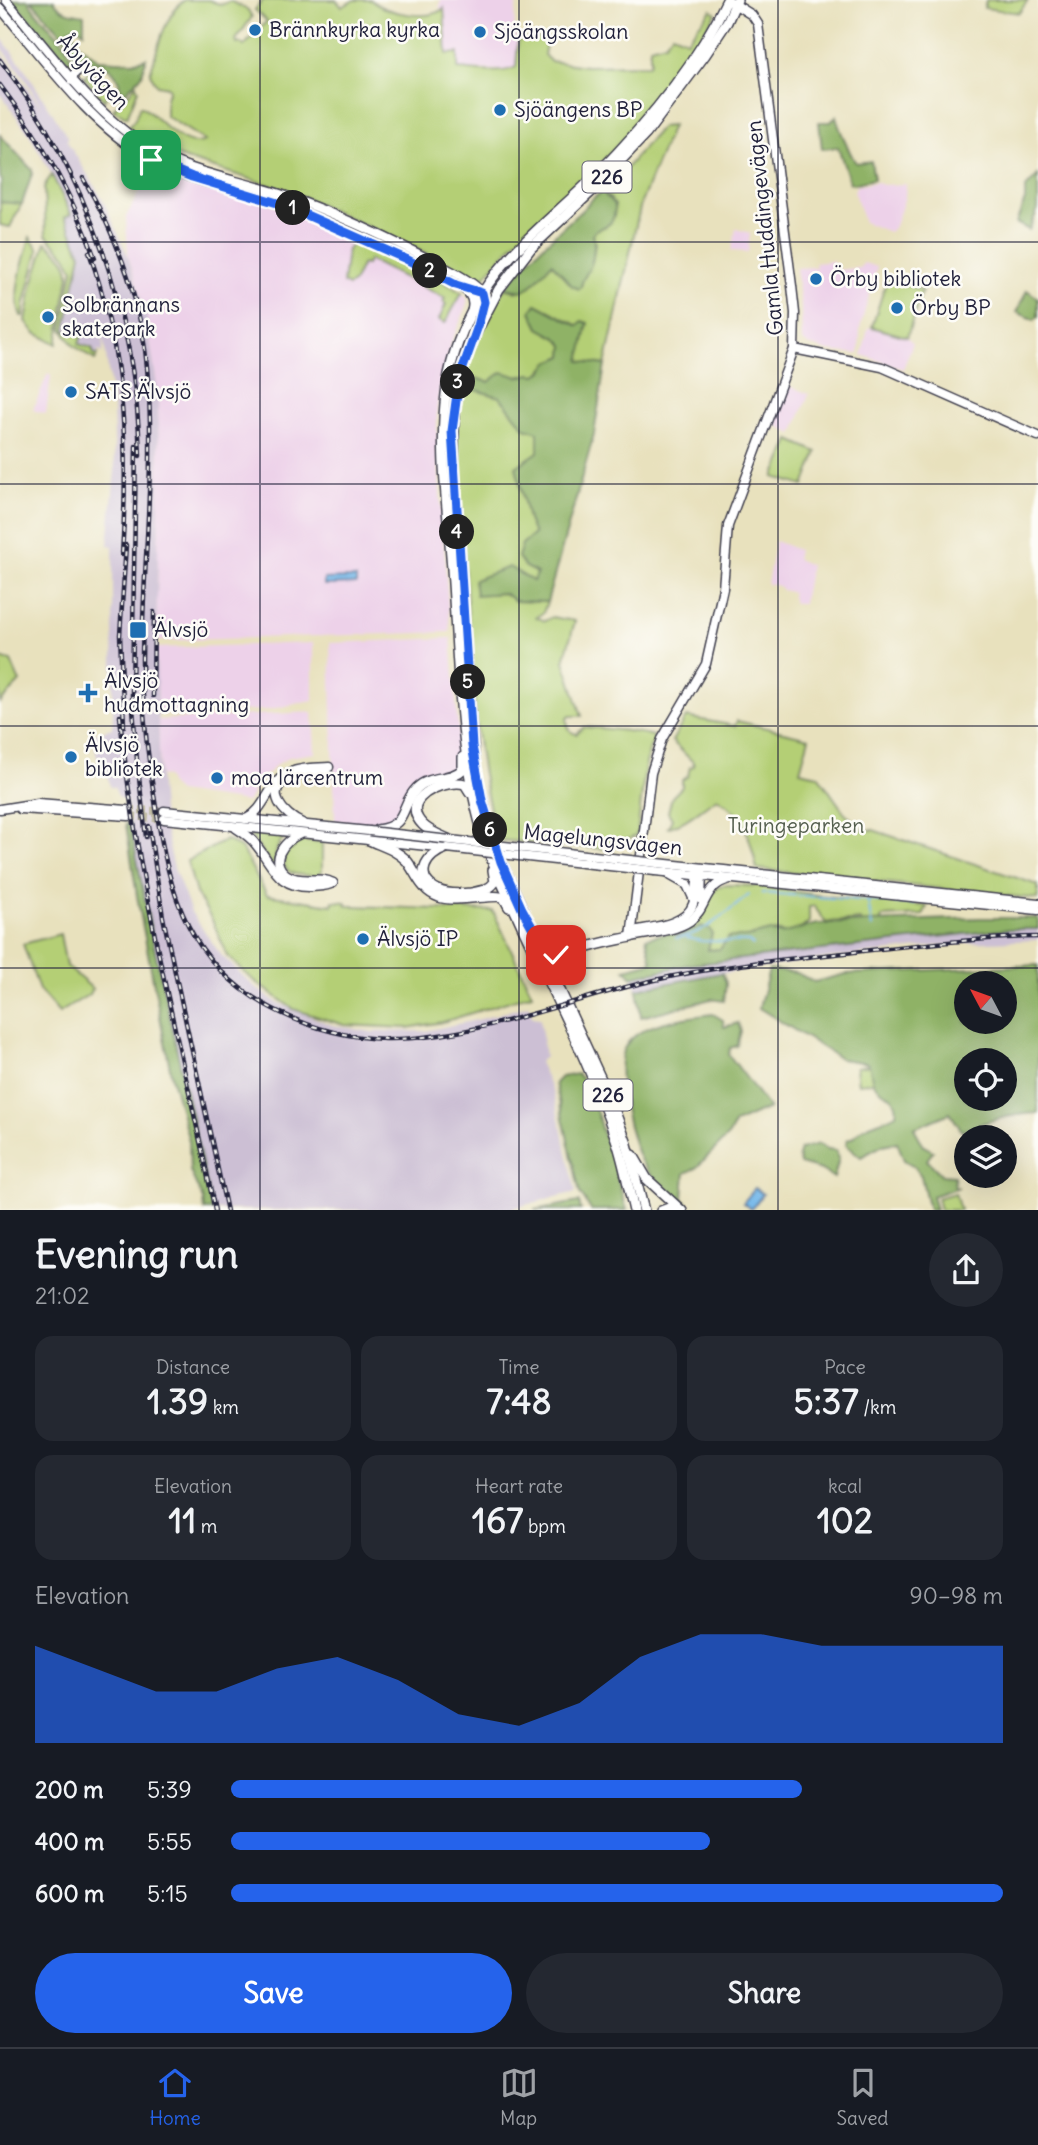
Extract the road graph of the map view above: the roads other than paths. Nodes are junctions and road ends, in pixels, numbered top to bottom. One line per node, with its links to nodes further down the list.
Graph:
1 (5, 0): 6 (street, Åbyvägen)
2 (731, 3): 10 (main road, 226); 13 (main road, 226); 17 (street, Gamla Huddingevägen)
3 (0, 8): 4 (street, Åbyvägen)
4 (49, 65): 6 (street); 7 (street, Åbyvägen)
5 (84, 65): 6 (street)
6 (72, 78): 7 (street); 9 (street, Åbyvägen)
7 (74, 94): 8 (street, Åbyvägen)
8 (107, 128): 9 (street); 12 (street, Åbyvägen)
9 (122, 129): 11 (street, Åbyvägen)
10 (497, 272): 11 (street); 14 (main road, 226)
11 (473, 284): 14 (street, Åbyvägen)
12 (456, 285): 14 (street, Åbyvägen); 15 (street)
13 (499, 289): 14 (street); 16 (main road, 226)
14 (482, 293): 15 (main road, 226); 16 (street)
15 (472, 309): 19 (main road, 226)
16 (478, 326): 36 (main road, 226)
17 (794, 349): 18 (street); 40 (street, Gamla Huddingevägen)
18 (1038, 436)
19 (460, 682): 20 (main road); 21 (main road, 226)
20 (437, 782): 21 (main road); 27 (main road); 28 (main road, bridge)
21 (473, 796): 29 (main road, 226)
22 (12, 807): 22 (street); 23 (street)
23 (0, 809)
24 (245, 820): 25 (street, Magelungsvägen); 26 (street, Magelungsvägen); 26 (street)
25 (233, 826): 26 (street, Magelungsvägen); 26 (street)
26 (303, 829): 27 (street, Magelungsvägen)
27 (369, 836): 28 (street, Magelungsvägen, bridge); 33 (main road)
28 (452, 845): 30 (street, Magelungsvägen, bridge); 33 (main road)
29 (491, 858): 33 (main road); 39 (main road, 226)
30 (656, 867): 31 (street, Magelungsvägen); 34 (street)
31 (700, 873): 32 (street, Magelungsvägen); 34 (street); 35 (street, Magelungsvägen); 38 (street)
32 (730, 879): 37 (street, Magelungsvägen); 38 (street)
33 (433, 891): 39 (main road)
34 (694, 901): 40 (street)
35 (1038, 903)
36 (522, 909): 40 (main road); 41 (main road, 226)
37 (1038, 910)
38 (697, 913): 40 (street)
39 (521, 924): 43 (main road, 226)
40 (631, 934): 41 (main road)
41 (586, 1047): 42 (main road, 226)
42 (627, 1144): 44 (main road, 226); 47 (main road)
43 (634, 1210)
44 (643, 1210)
45 (661, 1210): 46 (main road)
46 (676, 1210)
47 (682, 1210)

